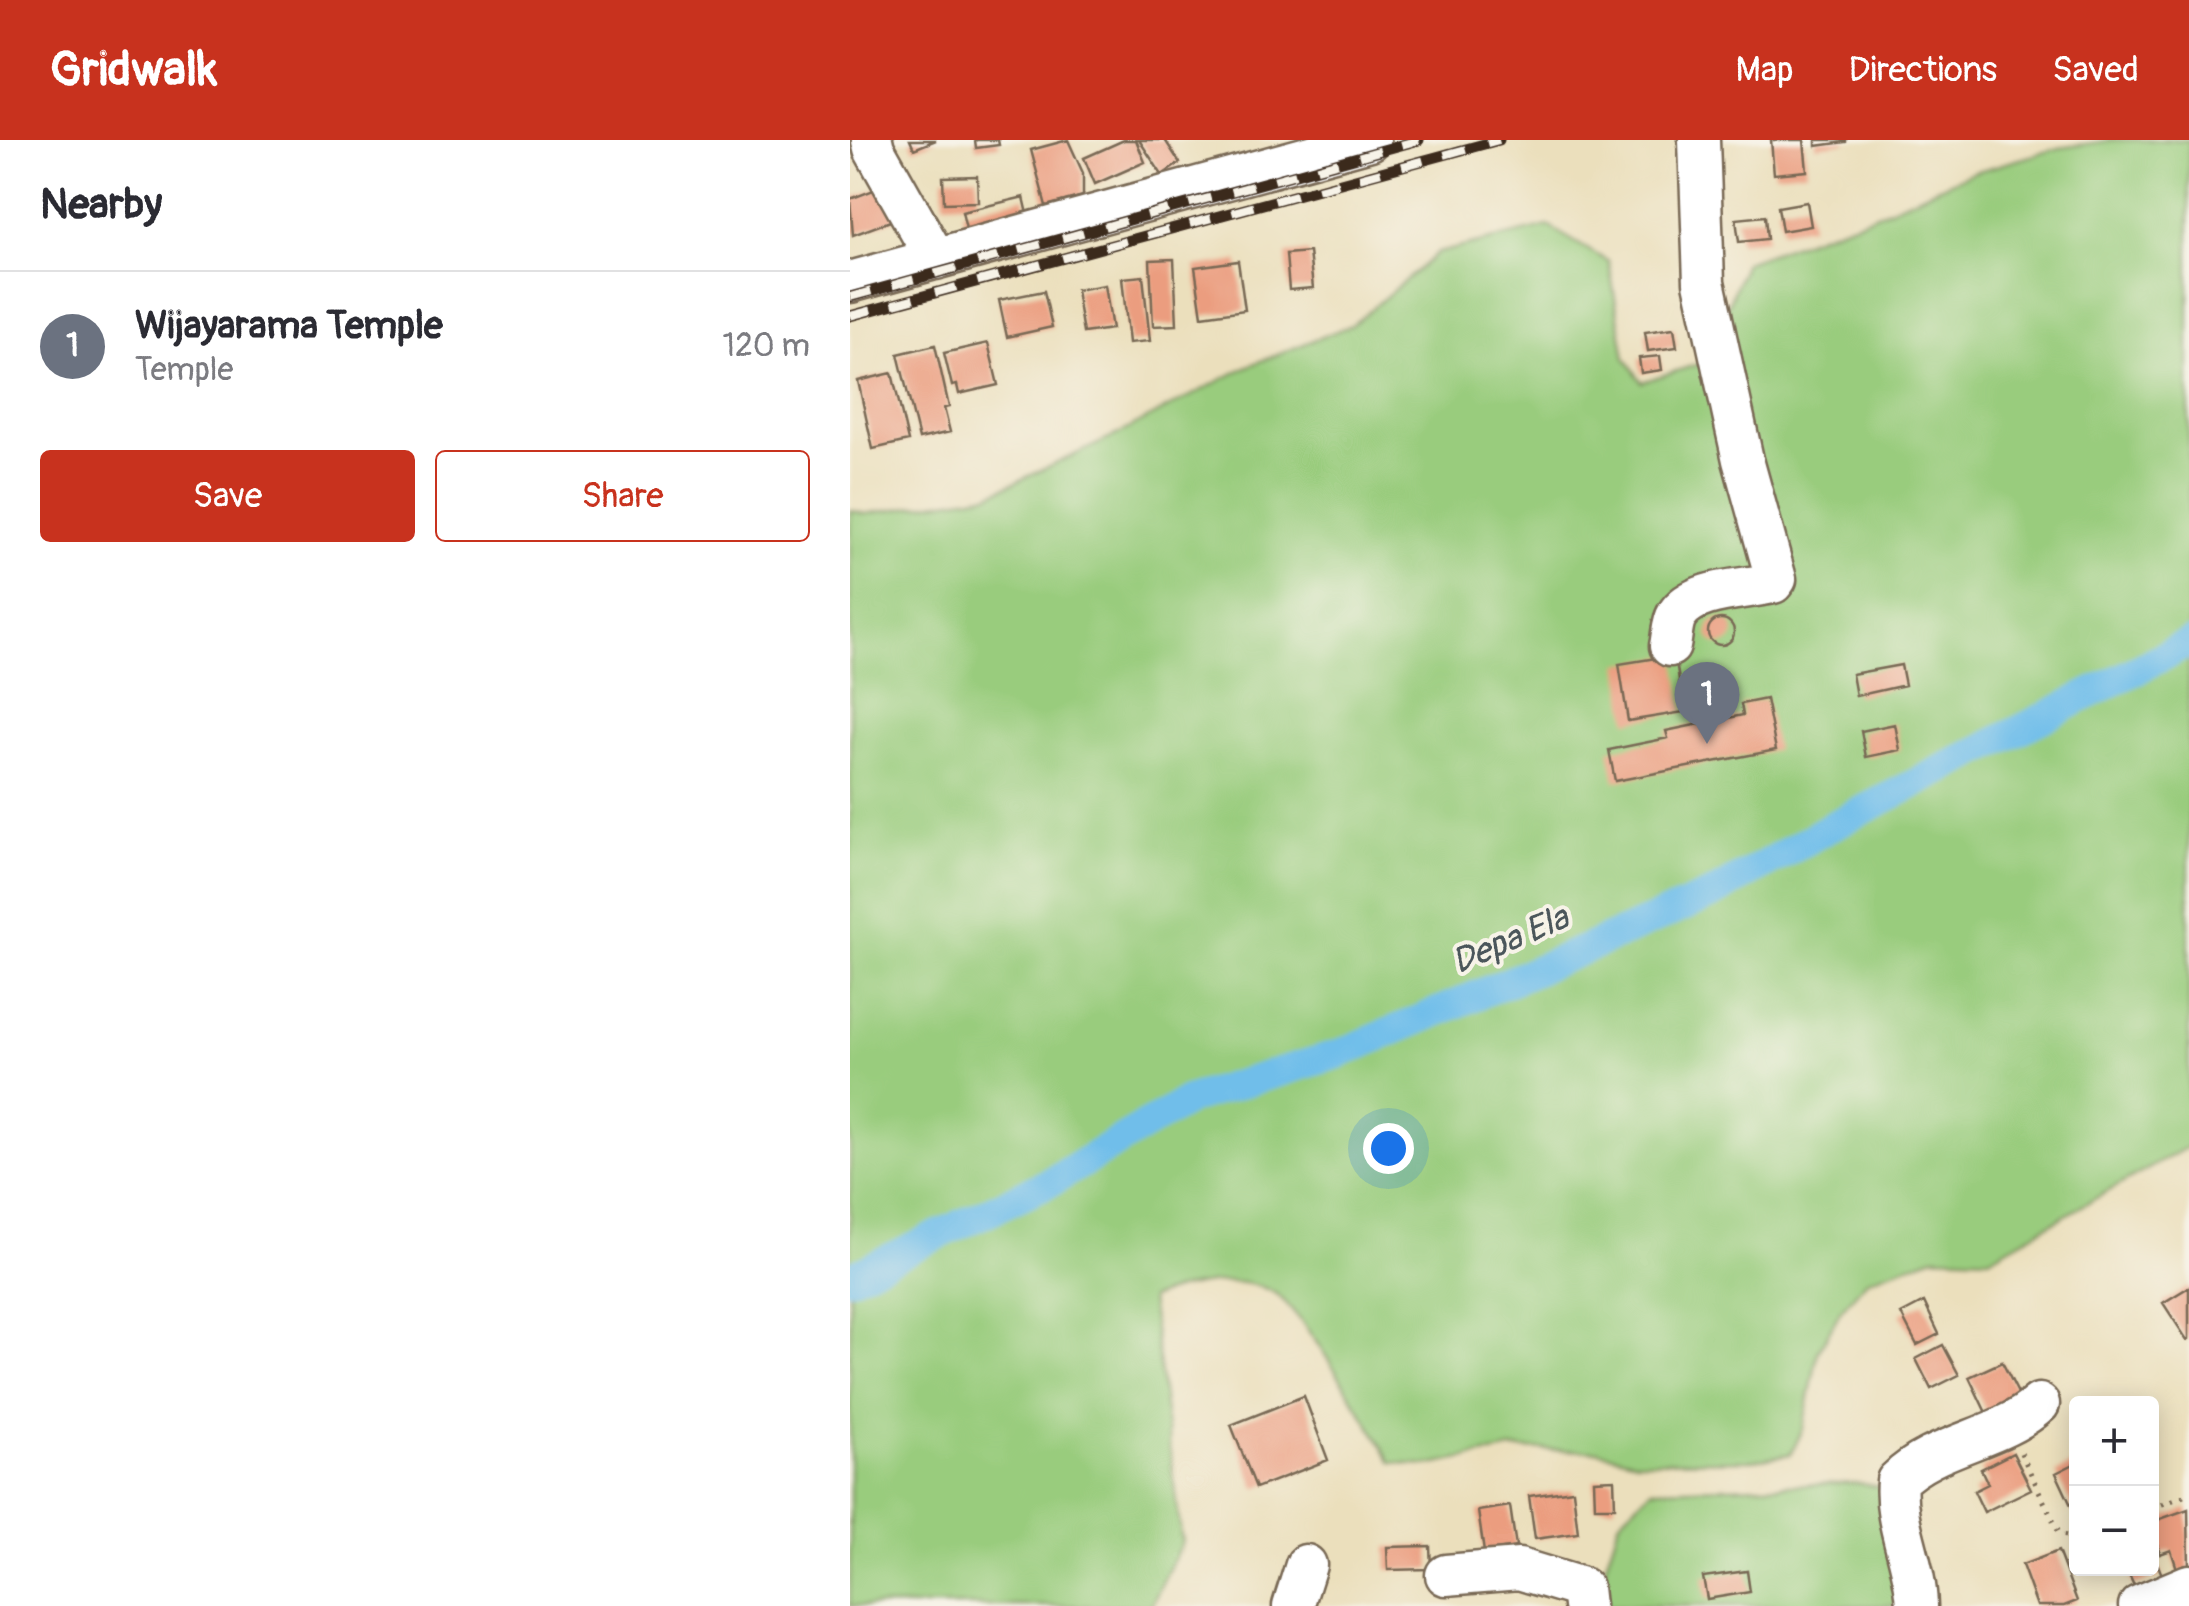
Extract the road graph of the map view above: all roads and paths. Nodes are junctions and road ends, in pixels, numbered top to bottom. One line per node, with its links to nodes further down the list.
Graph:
1 (872, 140): 4 (street)
2 (1370, 140): 4 (street)
3 (1700, 140): 6 (street)
4 (936, 259): 5 (street)
5 (850, 282)
6 (1670, 646)
7 (2023, 1413): 10 (path); 16 (street)
8 (2189, 1494): 9 (path)
9 (2159, 1505)
10 (2069, 1537)
11 (1306, 1564): 14 (street)
12 (1446, 1575): 15 (street)
13 (2189, 1584): 17 (street)
14 (1293, 1606)
15 (1584, 1606)
16 (1917, 1606)
17 (2139, 1606)

